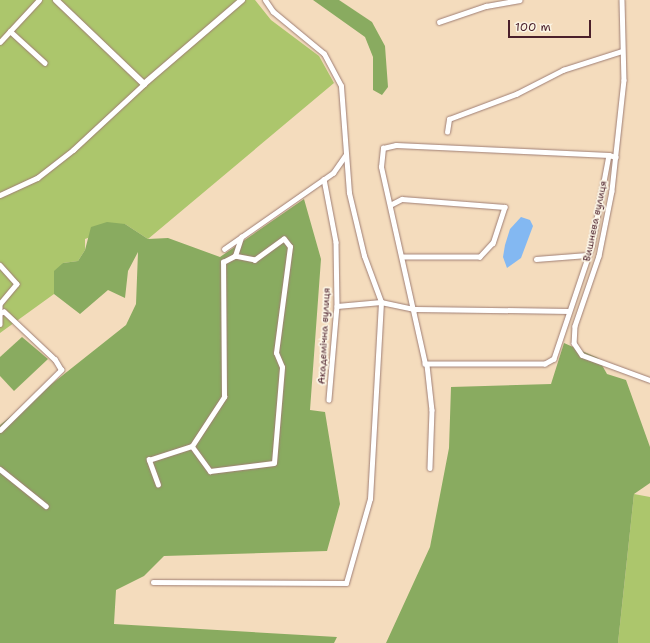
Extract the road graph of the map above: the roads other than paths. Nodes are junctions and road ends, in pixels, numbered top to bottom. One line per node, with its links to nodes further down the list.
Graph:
1 (38, 0): 8 (street)
2 (56, 0): 12 (street)
3 (242, 0): 12 (street)
4 (265, 0): 15 (street)
5 (519, 0): 7 (street)
6 (622, 0): 10 (street, Вишнева вулиця)
7 (438, 22)
8 (10, 31): 9 (street); 11 (street)
9 (0, 42)
10 (622, 51): 13 (street); 16 (street, Вишнева вулиця)
11 (45, 63)
12 (144, 84): 18 (street)
13 (447, 132)
14 (609, 155): 16 (street); 19 (street); 22 (street)
15 (345, 156): 17 (street); 27 (street)
16 (616, 157): 34 (street, Вишнева вулиця)
17 (324, 179): 20 (street); 28 (street, Академічна вулиця)
18 (0, 195)
19 (390, 205): 24 (street); 24 (street)
20 (241, 236): 21 (street); 23 (street)
21 (224, 249)
22 (587, 255): 25 (street); 30 (street)
23 (236, 256): 37 (street); 37 (street)
24 (403, 257): 29 (street)
25 (536, 259)
26 (0, 265): 31 (street)
27 (381, 302): 28 (street); 29 (street); 42 (street)
28 (337, 306): 35 (street, Академічна вулиця)
29 (415, 309): 30 (street); 33 (street)
30 (569, 311): 33 (street)
31 (1, 313): 32 (street); 36 (street)
32 (0, 324)
33 (427, 365): 38 (street)
34 (650, 380)
35 (329, 400)
36 (0, 430)
37 (192, 446): 40 (street)
38 (430, 468)
39 (0, 469): 41 (street)
40 (158, 485)
41 (46, 506)
42 (153, 582)

